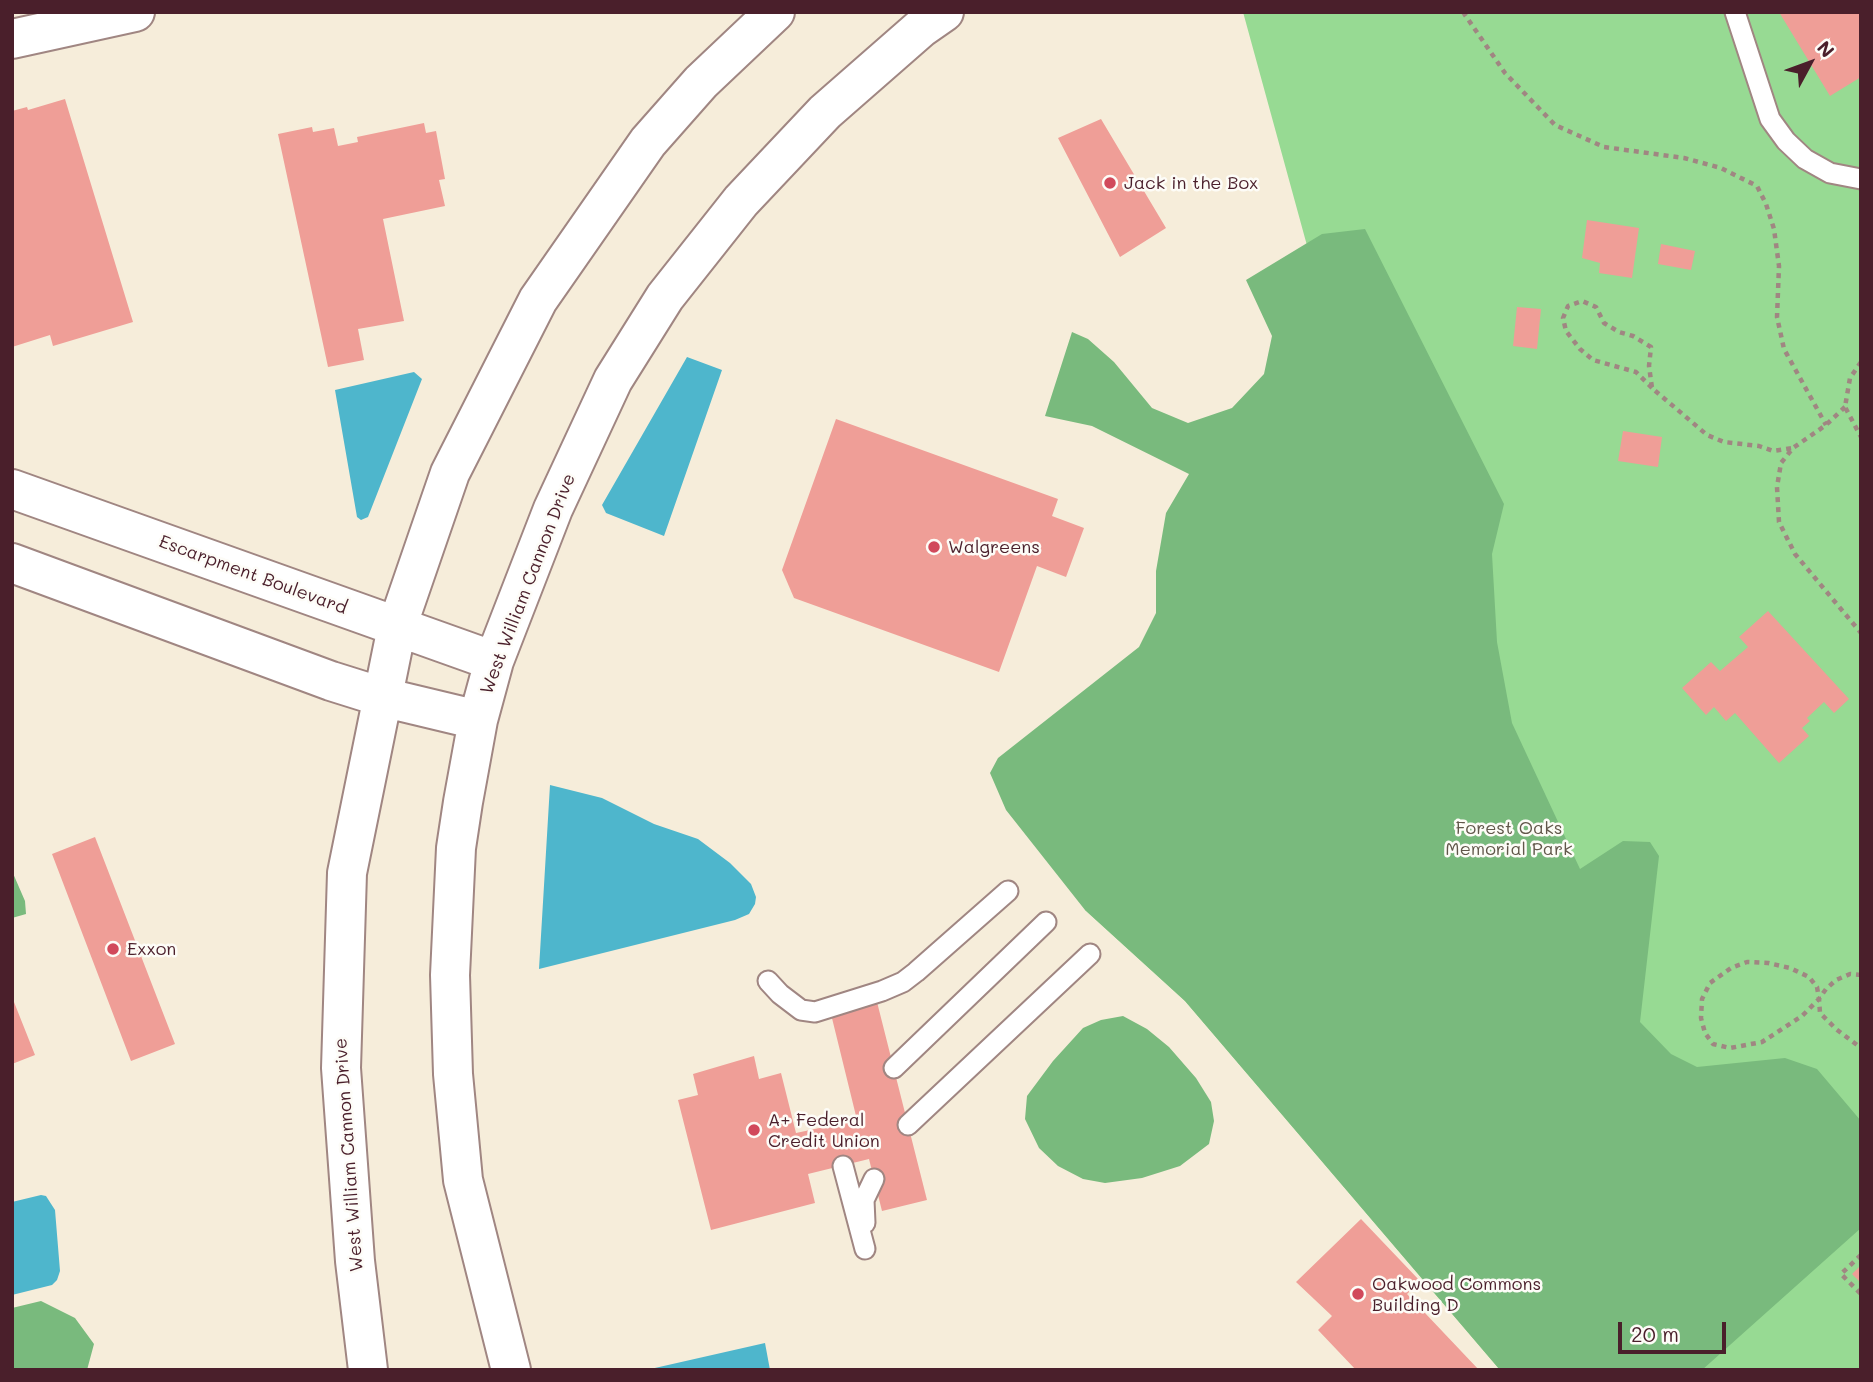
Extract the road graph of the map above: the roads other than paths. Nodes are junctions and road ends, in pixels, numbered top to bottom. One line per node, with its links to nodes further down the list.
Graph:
1 (135, 12): 5 (main road)
2 (775, 12): 9 (main road, West William Cannon Drive)
3 (944, 12): 10 (main road, West William Cannon Drive)
4 (1735, 12): 6 (lane)
5 (12, 40)
6 (1861, 179)
7 (12, 489): 9 (main road, Escarpment Boulevard)
8 (12, 563): 11 (main road)
9 (397, 627): 10 (main road, Escarpment Boulevard); 11 (main road, West William Cannon Drive)
10 (494, 661): 12 (main road, West William Cannon Drive)
11 (382, 697): 12 (main road); 21 (main road, West William Cannon Drive)
12 (478, 720): 22 (main road, West William Cannon Drive)
13 (1009, 891): 16 (lane)
14 (1046, 922): 17 (lane)
15 (1090, 954): 18 (lane)
16 (768, 981)
17 (894, 1068)
18 (908, 1125)
19 (844, 1166): 20 (lane)
20 (874, 1180)
21 (368, 1370)
22 (511, 1370)

